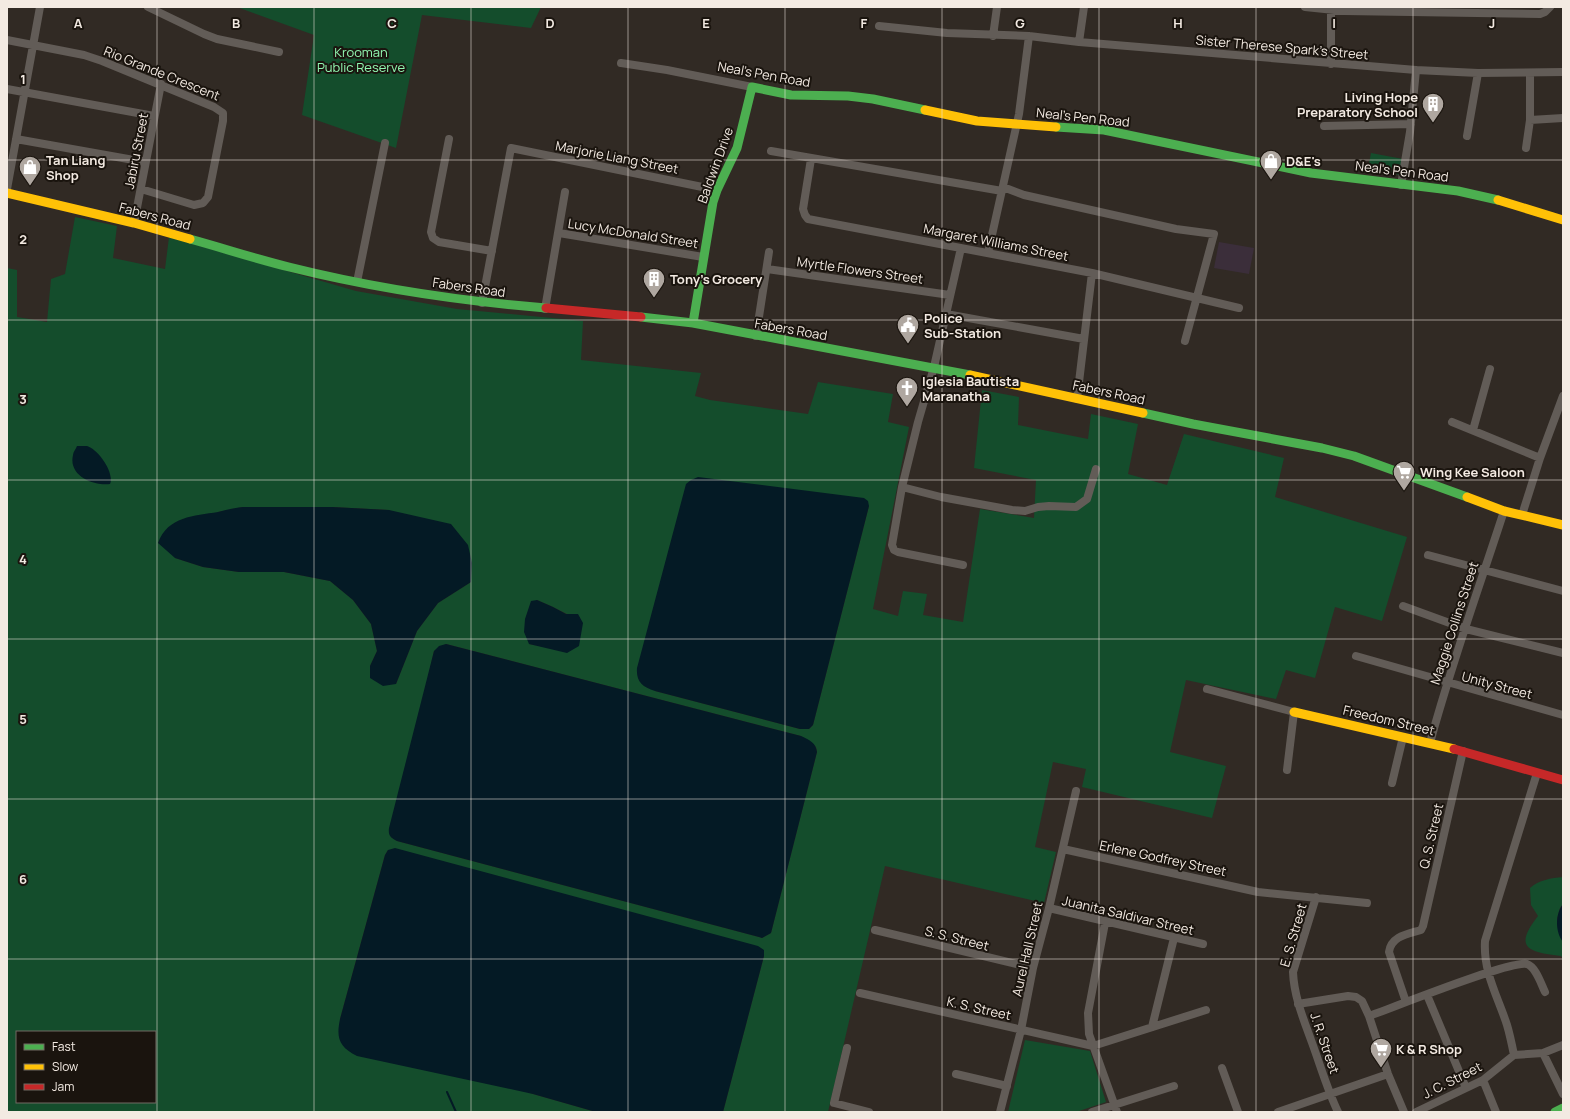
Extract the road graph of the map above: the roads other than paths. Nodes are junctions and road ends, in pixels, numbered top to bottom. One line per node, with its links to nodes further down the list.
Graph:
1 (40, 7): 13 (street)
2 (148, 7): 14 (street)
3 (997, 7): 9 (street)
4 (1084, 7): 12 (street)
5 (1305, 7): 7 (street)
6 (1550, 8): 7 (street)
7 (1331, 11): 16 (street)
8 (879, 26): 9 (street, Sister Therese Spark's Street)
9 (993, 36): 10 (street, Sister Therese Spark's Street)
10 (1029, 36): 12 (street, Sister Therese Spark's Street); 28 (street)
11 (7, 40): 13 (street, Rio Grande Crescent)
12 (1079, 42): 16 (street, Sister Therese Spark's Street)
13 (34, 45): 21 (street, Rio Grande Crescent); 24 (street)
14 (279, 52)
15 (621, 63): 22 (street, Neal's Pen Road)
16 (1331, 64): 17 (street, Sister Therese Spark's Street)
17 (1416, 70): 19 (street, Sister Therese Spark's Street); 29 (street)
18 (1563, 72): 20 (street, Sister Therese Spark's Street)
19 (1478, 73): 20 (street, Sister Therese Spark's Street); 31 (street)
20 (1530, 73): 27 (street)
21 (161, 84): 25 (street, Jabiru Street); 42 (street, Rio Grande Crescent)
22 (752, 87): 28 (main road, Neal's Pen Road); 44 (main road, Baldwin Drive)
23 (7, 89): 24 (street)
24 (25, 93): 25 (street); 32 (street)
25 (154, 116): 39 (street, Jabiru Street)
26 (1563, 118): 27 (street)
27 (1530, 120): 35 (street)
28 (1017, 123): 40 (main road, Neal's Pen Road); 43 (street)
29 (1411, 124): 30 (street); 40 (street)
30 (1324, 126)
31 (1467, 136)
32 (16, 139): 37 (street); 39 (street)
33 (449, 140): 51 (street)
34 (386, 143): 57 (street)
35 (1526, 148)
36 (771, 152): 38 (street)
37 (10, 154): 41 (street)
38 (811, 159): 43 (street); 50 (street, Margaret Williams Street)
39 (145, 162): 42 (street, Jabiru Street)
40 (1401, 185): 47 (main road, Neal's Pen Road)
41 (7, 189)
42 (141, 189): 48 (street, Jabiru Street)
43 (1003, 189): 53 (street); 59 (street)
44 (717, 190): 51 (street, Marjorie Liang Street); 54 (main road, Baldwin Drive)
45 (565, 192): 49 (street)
46 (7, 193): 48 (main road, Fabers Road)
47 (1563, 220)
48 (134, 223): 57 (main road, Fabers Road)
49 (559, 233): 54 (street, Lucy McDonald Street); 62 (street)
50 (961, 248): 53 (street, Margaret Williams Street); 58 (street)
51 (492, 251): 60 (street)
52 (769, 252): 55 (street)
53 (988, 253): 56 (street, Margaret Williams Street)
54 (703, 257): 64 (main road, Baldwin Drive)
55 (767, 269): 58 (street, Myrtle Flowers Street); 65 (street)
56 (1092, 273): 59 (street, Margaret Williams Street); 66 (street)
57 (357, 282): 60 (main road, Fabers Road)
58 (950, 295): 63 (street)
59 (1197, 298): 61 (street, Margaret Williams Street); 67 (street)
60 (482, 303): 62 (main road, Fabers Road)
61 (1239, 308)
62 (545, 309): 64 (main road, Fabers Road)
63 (946, 314): 66 (street); 68 (street)
64 (693, 323): 65 (main road, Fabers Road)
65 (756, 336): 68 (main road, Fabers Road)
66 (1084, 339): 71 (street)
67 (1186, 341)
68 (934, 367): 71 (main road, Fabers Road); 76 (street)
69 (1490, 369): 73 (street)
70 (1563, 396): 74 (street)
71 (1078, 399): 77 (main road, Fabers Road)
72 (1452, 422): 73 (street)
73 (1473, 430): 74 (street)
74 (1540, 458): 78 (street)
75 (1096, 469): 76 (street)
76 (902, 487): 81 (street)
77 (1504, 511): 78 (main road, Fabers Road); 82 (street, Maggie Collins Street)
78 (1522, 515): 79 (main road, Fabers Road)
79 (1563, 525)
80 (1428, 555): 82 (street)
81 (963, 565)
82 (1484, 570): 83 (street); 85 (street, Maggie Collins Street)
83 (1563, 591)
84 (1403, 606): 85 (street)
85 (1466, 629): 86 (street); 88 (street, Maggie Collins Street)
86 (1563, 653)
87 (1356, 656): 88 (street, Unity Street)
88 (1446, 683): 91 (street, Unity Street); 93 (street, Maggie Collins Street)
89 (1208, 689): 90 (street, Freedom Street)
90 (1294, 712): 92 (main road, Freedom Street); 95 (street)
91 (1563, 715)
92 (1403, 737): 93 (main road, Freedom Street); 98 (street)
93 (1430, 743): 94 (main road, Freedom Street)
94 (1463, 751): 96 (main road, Freedom Street); 114 (street, Q. S. Street)
95 (1287, 770)
96 (1537, 773): 97 (main road, Freedom Street); 109 (street)
97 (1563, 780)
98 (1392, 783)
99 (1076, 791): 100 (street, Aurel Hall Street)
100 (1063, 849): 101 (street, Erlene Godfrey Street); 103 (street, Aurel Hall Street)
101 (1316, 897): 102 (street, Erlene Godfrey Street); 110 (street, E. S. Street)
102 (1367, 903)
103 (1049, 908): 104 (street, Juanita Saldivar Street); 108 (street, Aurel Hall Street)
104 (1105, 922): 106 (street, Juanita Saldivar Street); 121 (street)
105 (875, 930): 108 (street, S. S. Street)
106 (1174, 938): 107 (street, Juanita Saldivar Street); 118 (street)
107 (1202, 944)
108 (1033, 968): 119 (street, Aurel Hall Street)
109 (1488, 973): 111 (street); 113 (street); 124 (street)
110 (1294, 980): 115 (street, J. R. Street)
111 (1545, 992)
112 (860, 993): 119 (street, K. S. Street)
113 (1427, 995): 114 (street); 131 (street)
114 (1406, 1002): 117 (street)
115 (1298, 1004): 117 (street); 132 (street, J. R. Street)
116 (1206, 1010): 118 (street)
117 (1369, 1016): 127 (street)
118 (1152, 1027): 121 (street)
119 (1021, 1030): 121 (street, K. S. Street); 129 (street, Aurel Hall Street)
120 (1563, 1045): 123 (street)
121 (1093, 1046): 134 (street)
122 (847, 1048): 136 (street)
123 (1543, 1053): 124 (street); 133 (street)
124 (1514, 1055): 128 (street, J. C. Street)
125 (1222, 1068): 139 (street)
126 (956, 1074): 129 (street)
127 (1388, 1074): 132 (street); 142 (street)
128 (1483, 1080): 131 (street, J. C. Street); 144 (street)
129 (1007, 1086): 137 (street, Aurel Hall Street)
130 (1174, 1086): 134 (street)
131 (1466, 1088): 143 (street, J. C. Street)
132 (1330, 1094): 140 (street); 141 (street, J. R. Street)
133 (1563, 1094)
134 (1115, 1108): 138 (street)
135 (1563, 1108): 145 (main road)
136 (869, 1112)
137 (1000, 1112)
138 (1092, 1112)
139 (1238, 1112)
140 (1278, 1112)
141 (1338, 1112)
142 (1404, 1112)
143 (1416, 1112)
144 (1496, 1112)
145 (1555, 1112)

